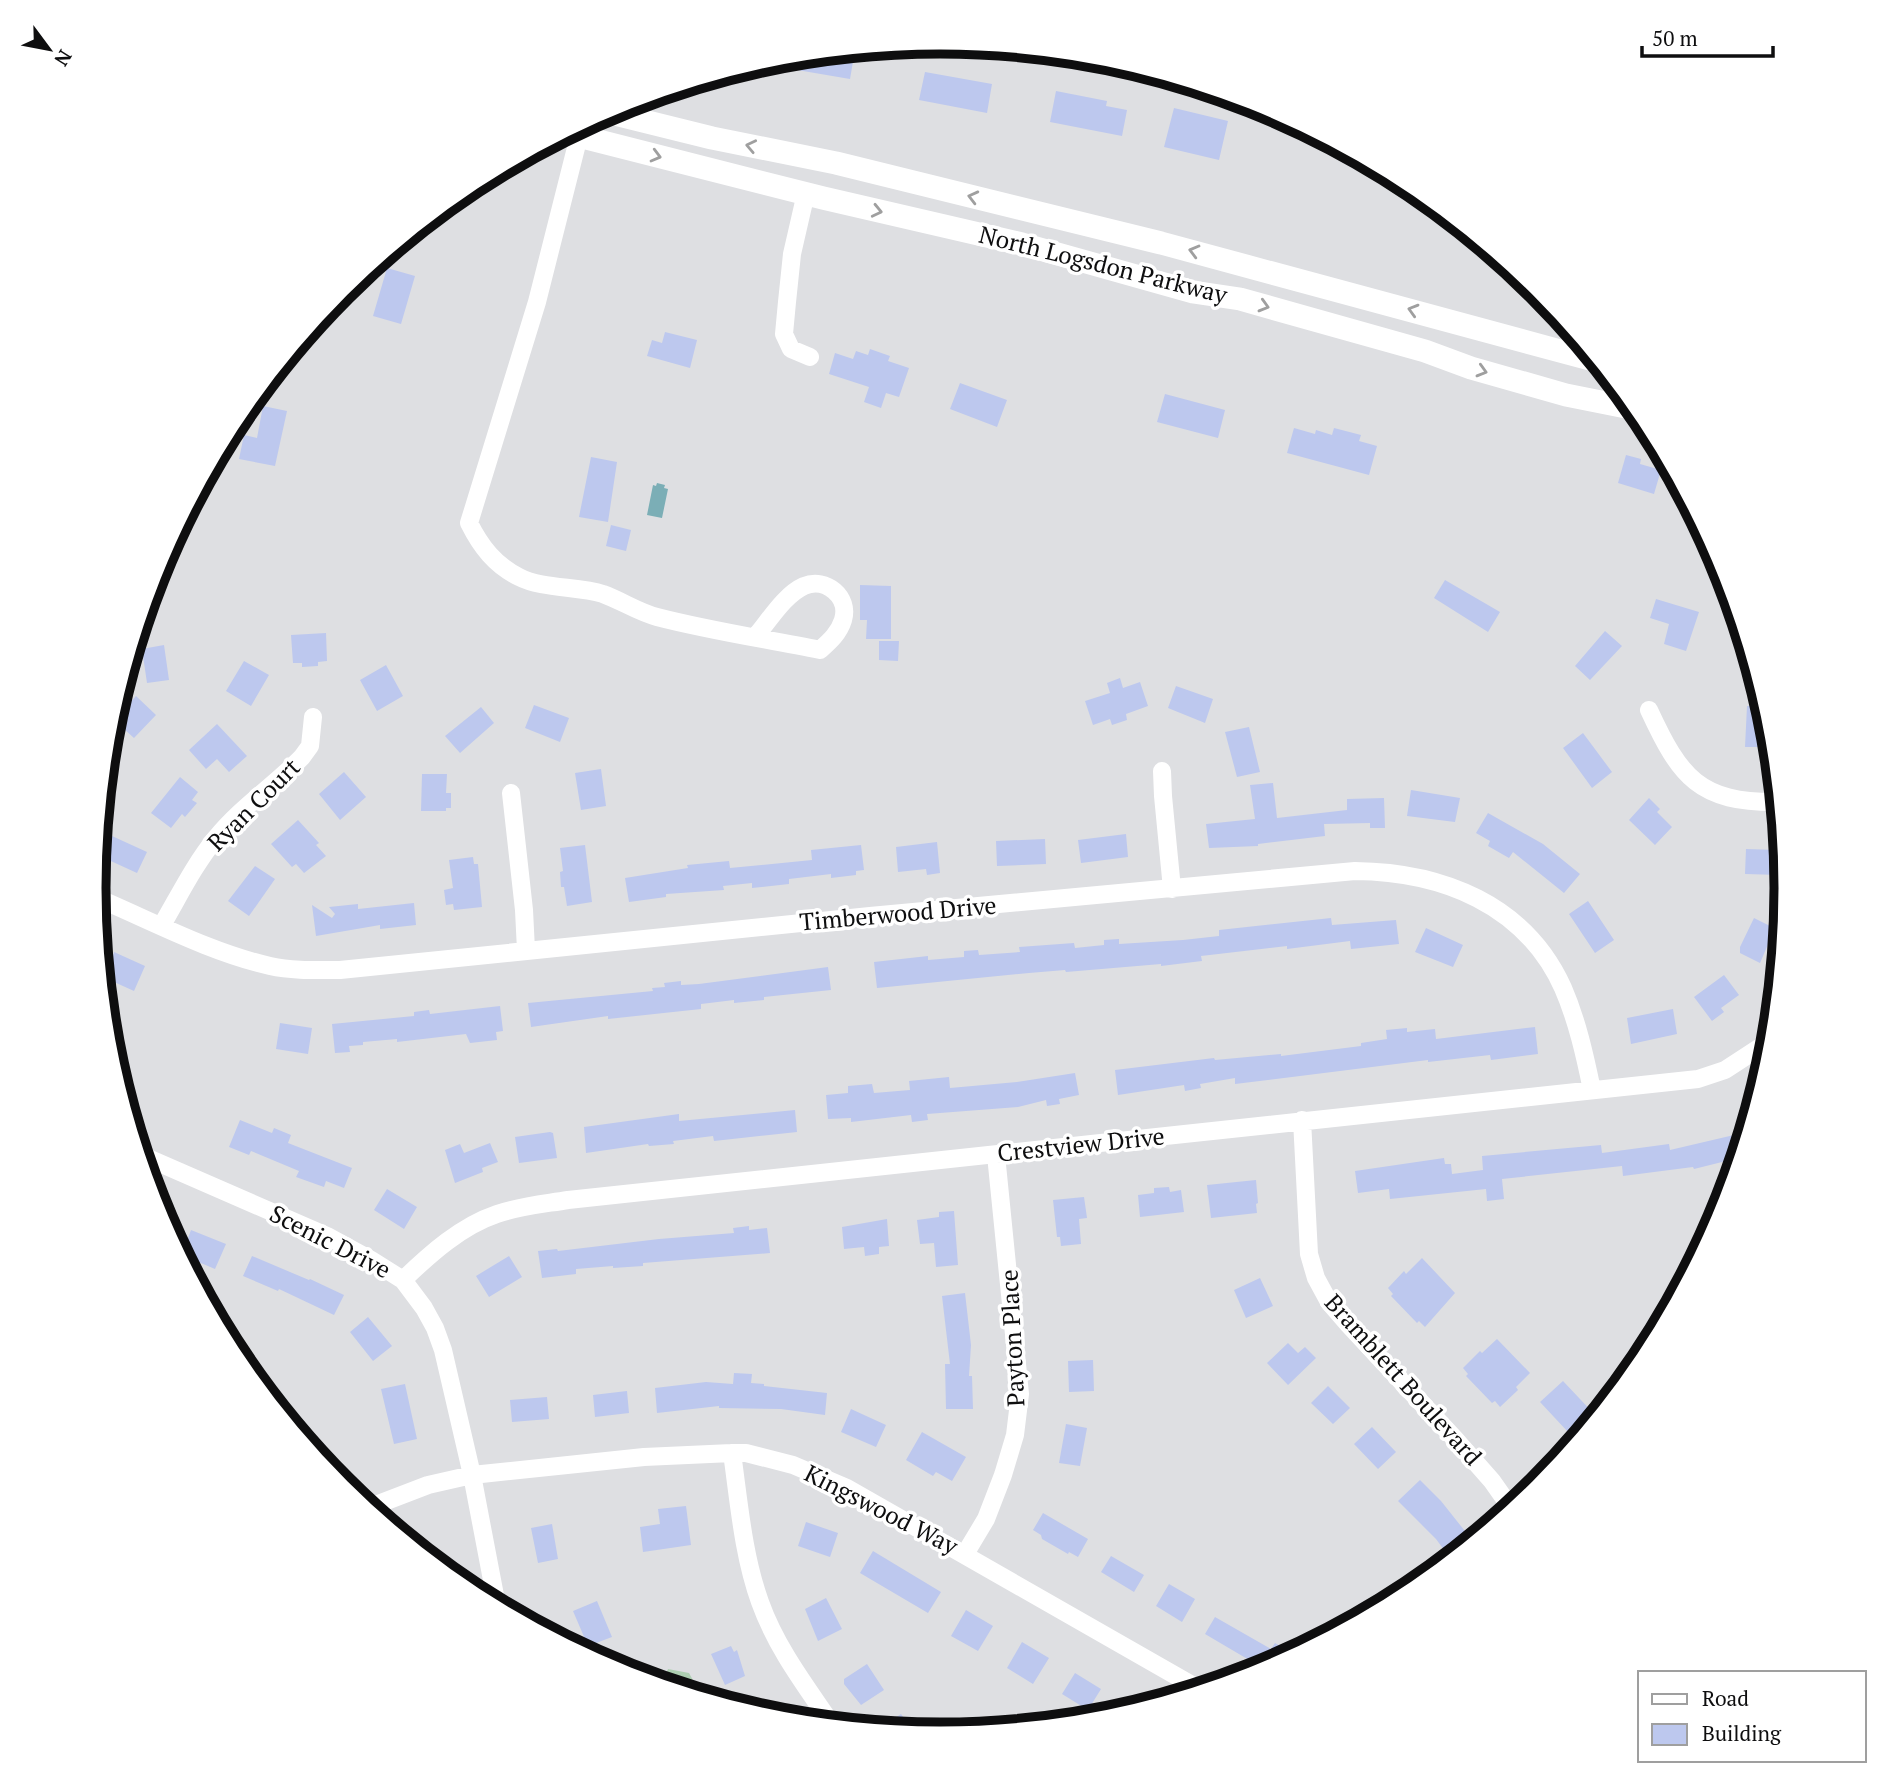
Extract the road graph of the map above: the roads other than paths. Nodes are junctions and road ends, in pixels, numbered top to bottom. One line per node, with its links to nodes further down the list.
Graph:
1 (626, 116): 6 (main road, North Logsdon Parkway, one-way to 1)
2 (618, 119): 5 (street)
3 (580, 136): 5 (main road, North Logsdon Parkway)
4 (572, 140): 13 (street)
5 (622, 147): 7 (main road, North Logsdon Parkway, one-way to 7)
6 (836, 163): 7 (main road); 8 (main road, North Logsdon Parkway, one-way to 6)
7 (815, 196): 9 (main road, North Logsdon Parkway, one-way to 9); 10 (street)
8 (1309, 281): 9 (main road); 11 (main road, North Logsdon Parkway, one-way to 8)
9 (1302, 317): 12 (main road, North Logsdon Parkway, one-way to 12)
10 (810, 357)
11 (1582, 357)
12 (1619, 406)
13 (755, 637): 13 (street)
14 (1649, 710): 18 (street)
15 (313, 717): 21 (street, Ryan Court)
16 (1162, 771): 19 (street)
17 (511, 793): 22 (street)
18 (1769, 802)
19 (1172, 890): 22 (street, Timberwood Drive); 24 (street, Timberwood Drive)
20 (107, 902): 21 (street, Timberwood Drive)
21 (162, 925): 22 (street, Timberwood Drive)
22 (526, 950)
23 (1758, 1048): 24 (street, Crestview Drive)
24 (1592, 1090): 25 (street, Crestview Drive)
25 (1301, 1120): 26 (street, Crestview Drive); 31 (street, Bramblett Boulevard)
26 (996, 1155): 28 (street, Crestview Drive); 33 (street, Payton Place)
27 (154, 1166): 28 (street, Scenic Drive)
28 (403, 1280): 30 (street, Scenic Drive)
29 (732, 1453): 30 (street, Kingswood Way); 33 (street, Kingswood Way); 36 (street)
30 (472, 1475): 32 (street, Kingswood Way); 34 (street, Scenic Drive)
31 (1506, 1500)
32 (378, 1504)
33 (965, 1554): 35 (street, Kingswood Way)
34 (495, 1593)
35 (1189, 1683)
36 (825, 1714)

